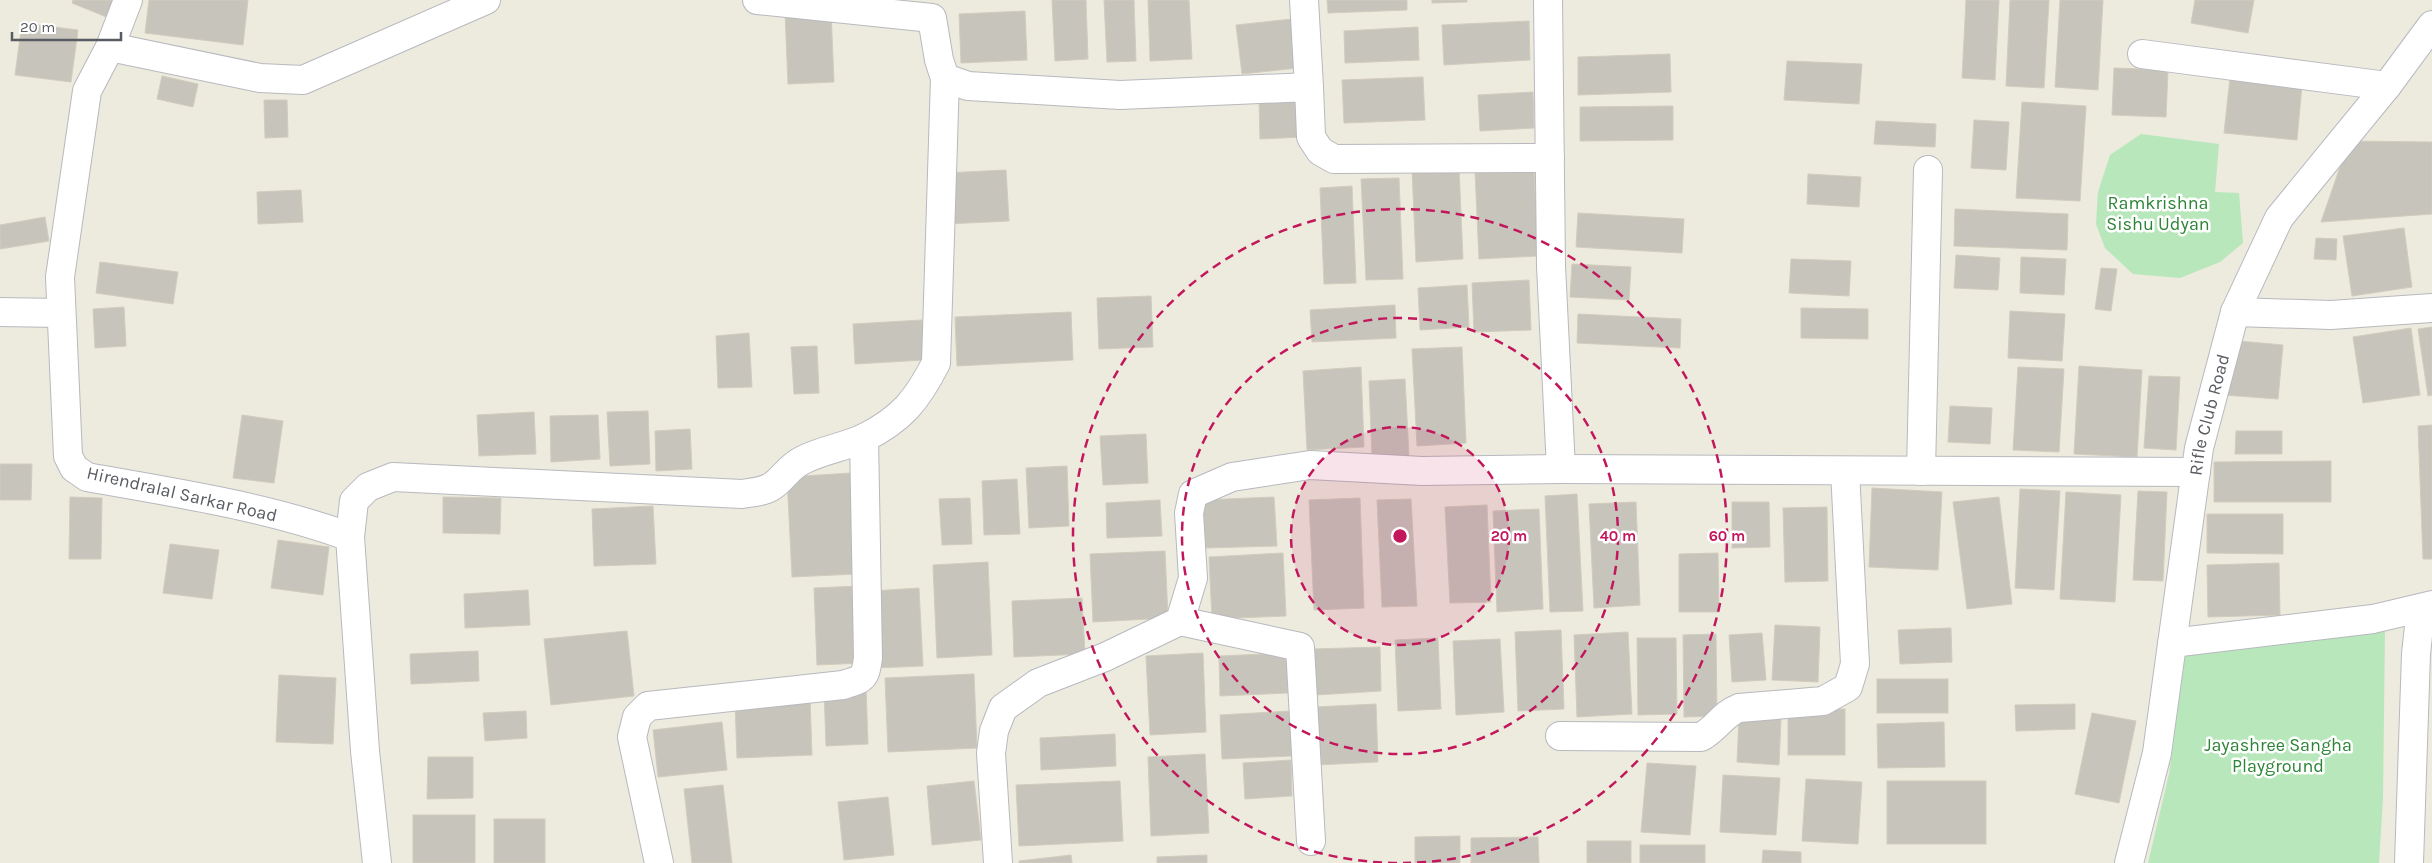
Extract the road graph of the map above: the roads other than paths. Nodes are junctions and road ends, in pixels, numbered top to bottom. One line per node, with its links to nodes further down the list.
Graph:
1 (128, 0): 8 (street, Hirendralal Sarkar Road)
2 (486, 0): 8 (street)
3 (768, 0): 6 (street)
4 (1304, 0): 12 (street)
5 (1548, 0): 13 (street)
6 (933, 9): 10 (street)
7 (2432, 26): 11 (street, Rifle Club Road)
8 (110, 46): 18 (street, Hirendralal Sarkar Road)
9 (2142, 54): 11 (street)
10 (945, 78): 12 (street); 19 (street)
11 (2387, 86): 17 (street, Rifle Club Road)
12 (1309, 88): 13 (street)
13 (1550, 158): 20 (street)
14 (1928, 170): 22 (street)
15 (2432, 308): 17 (street)
16 (0, 312): 18 (street)
17 (2235, 312): 23 (street, Rifle Club Road)
18 (61, 313): 24 (street, Hirendralal Sarkar Road)
19 (864, 438): 24 (street); 31 (street)
20 (1561, 469): 21 (street); 26 (street)
21 (1844, 471): 22 (street); 28 (street)
22 (1921, 471): 23 (street)
23 (2196, 472): 27 (street, Rifle Club Road)
24 (350, 537): 30 (street)
25 (2427, 607): 27 (street); 34 (street)
26 (1180, 621): 29 (street); 32 (street)
27 (2172, 642): 33 (street, Rifle Club Road)
28 (1560, 736)
29 (1311, 841)
30 (377, 863)
31 (659, 863)
32 (998, 863)
33 (2129, 863)
34 (2409, 863)

